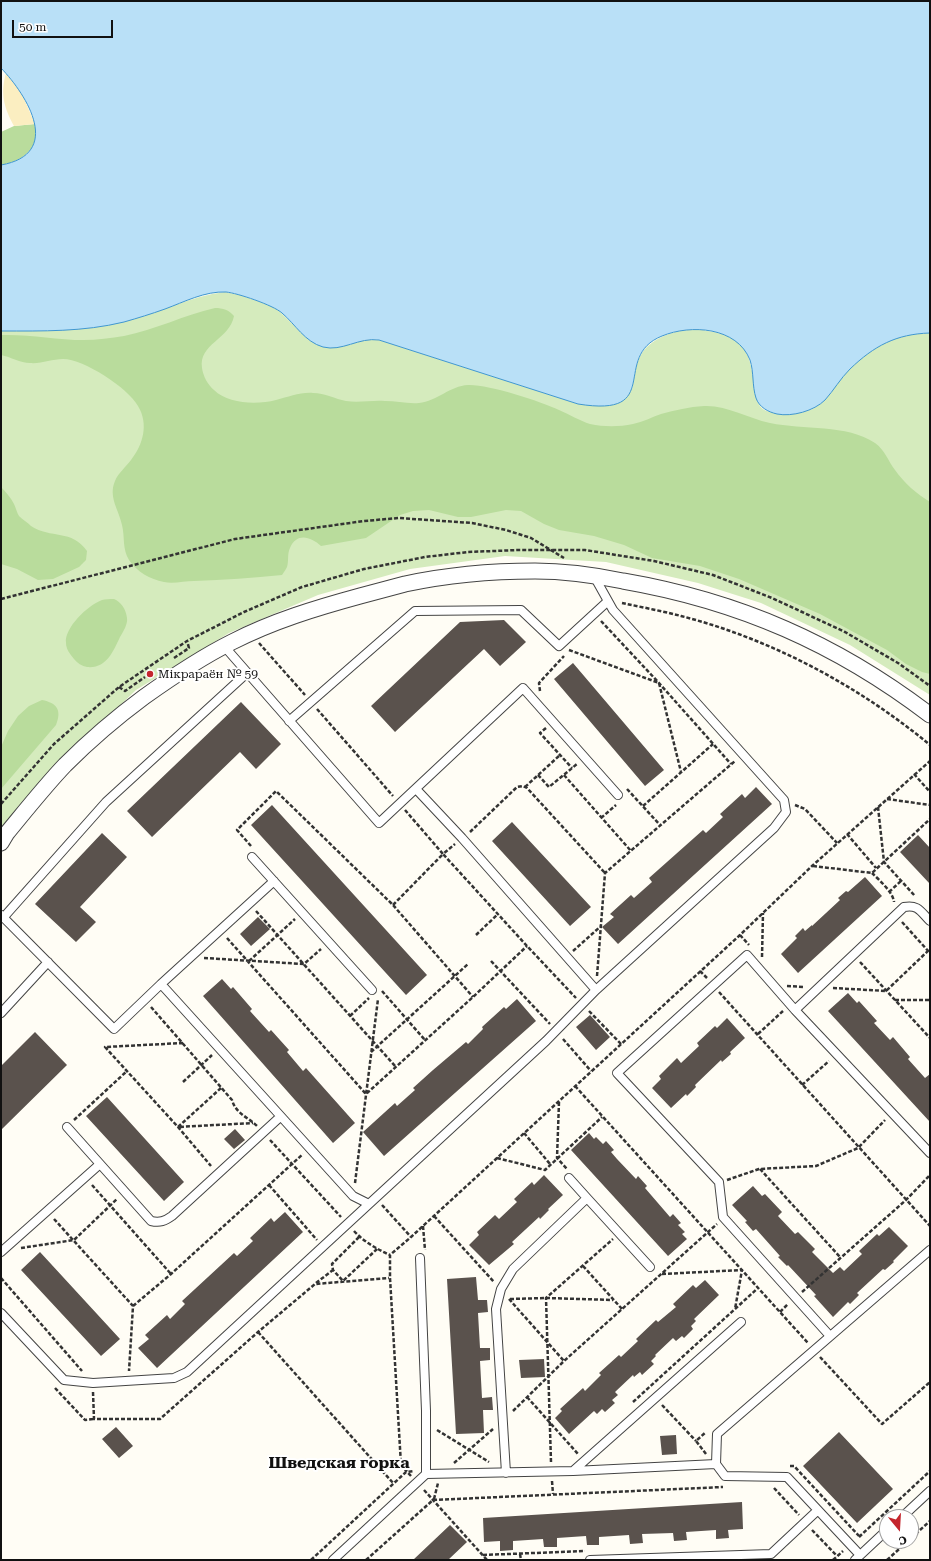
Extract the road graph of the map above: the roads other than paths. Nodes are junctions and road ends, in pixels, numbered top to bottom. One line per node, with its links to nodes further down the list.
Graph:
1 (594, 576): 2 (lane); 3 (street); 5 (street)
2 (608, 601): 6 (lane); 16 (lane)
3 (224, 646): 4 (lane); 9 (street)
4 (247, 673): 6 (lane); 12 (lane)
5 (930, 715)
6 (289, 722): 7 (lane)
7 (416, 789): 8 (lane); 16 (lane)
8 (618, 795)
9 (1, 843)
10 (252, 857): 11 (lane)
11 (274, 881): 15 (lane); 17 (lane)
12 (2, 916): 14 (lane)
13 (930, 921): 18 (lane)
14 (48, 962): 15 (lane); 19 (lane)
15 (161, 984): 20 (lane)
16 (596, 990): 26 (lane)
17 (375, 991)
18 (795, 1010): 22 (lane); 33 (lane)
19 (1, 1013)
20 (280, 1117): 23 (lane); 26 (lane)
21 (67, 1127): 23 (lane)
22 (930, 1153)
23 (100, 1164): 28 (lane)
24 (569, 1178): 25 (lane)
25 (587, 1198): 30 (lane); 37 (lane)
26 (369, 1204): 31 (lane)
27 (930, 1250): 33 (lane)
28 (2, 1251)
29 (420, 1258): 35 (lane)
30 (653, 1267)
31 (1, 1313)
32 (741, 1322): 36 (lane)
33 (830, 1336): 34 (lane)
34 (716, 1464): 36 (lane); 40 (lane)
35 (426, 1471): 37 (lane); 43 (lane)
36 (573, 1471): 37 (lane)
37 (506, 1473)
38 (930, 1491): 39 (lane)
39 (911, 1509)
40 (818, 1510): 42 (lane); 44 (lane)
41 (879, 1537): 42 (lane)
42 (857, 1558)
43 (333, 1560)
44 (590, 1560)

